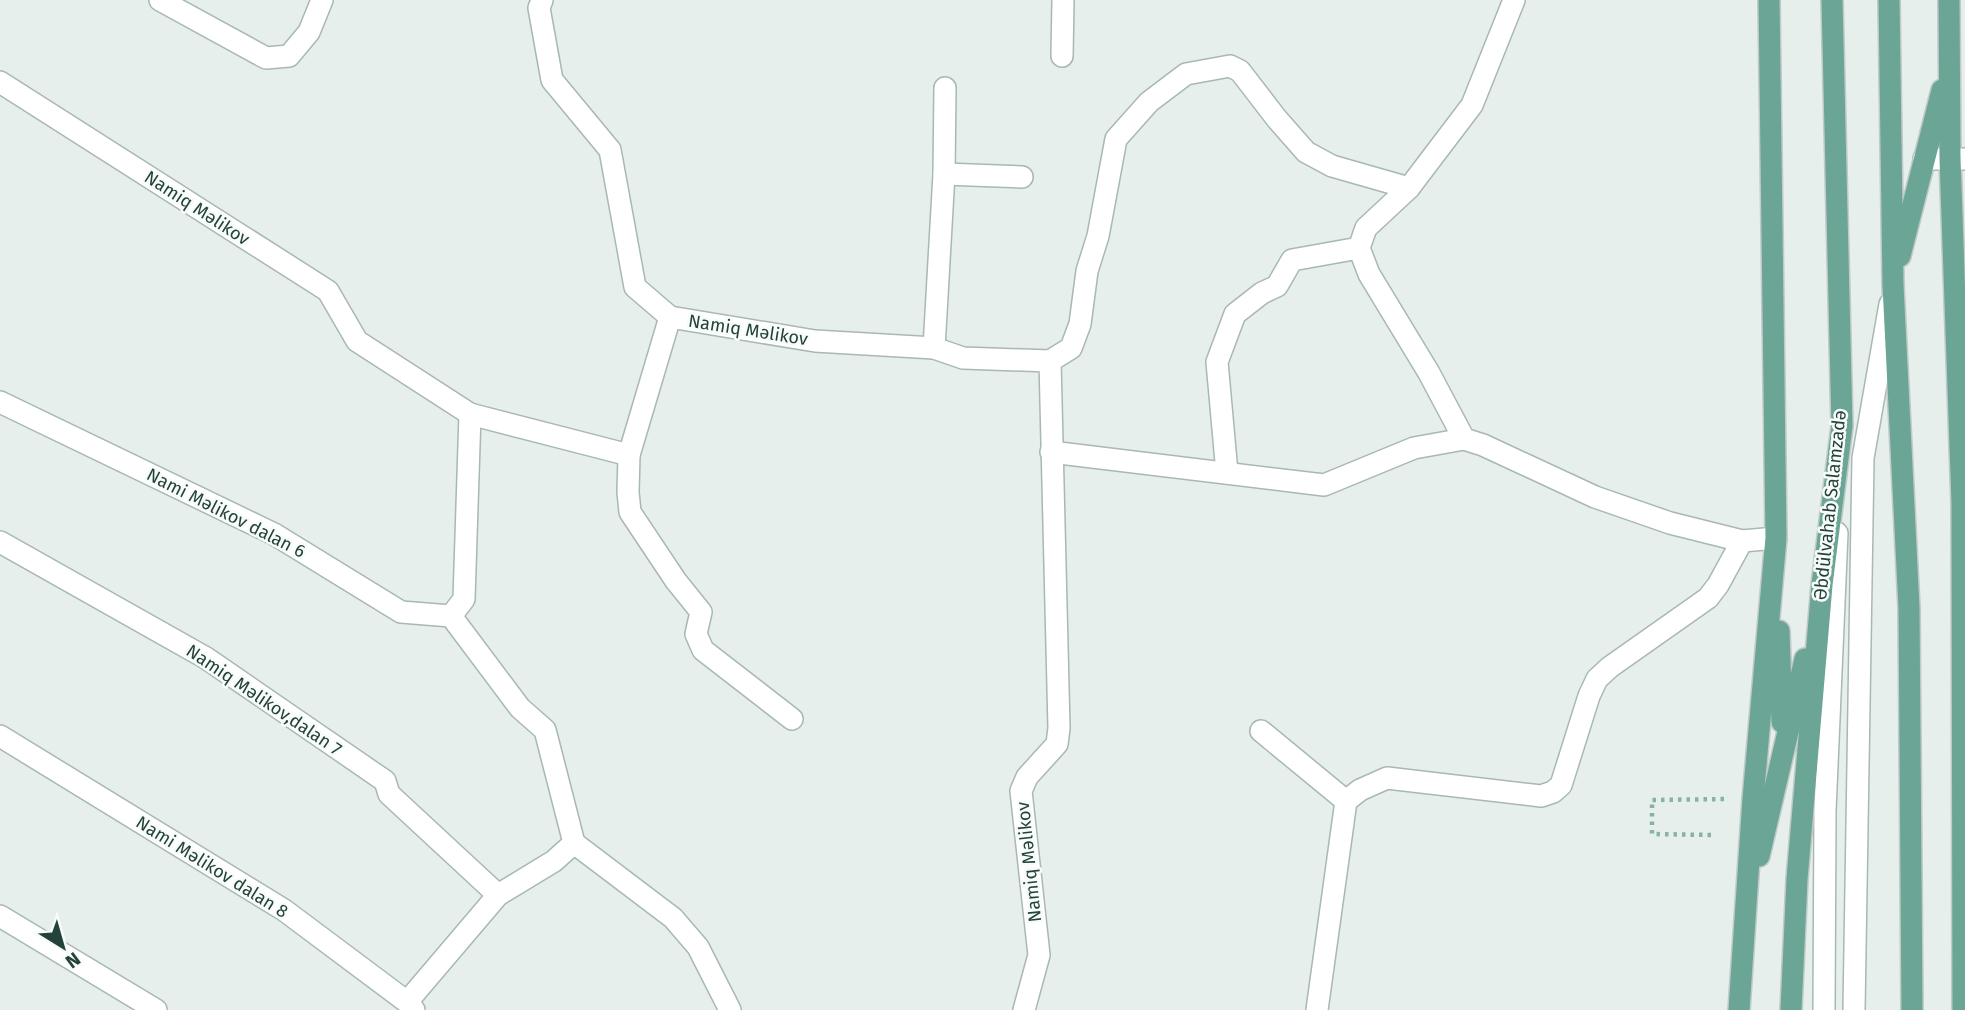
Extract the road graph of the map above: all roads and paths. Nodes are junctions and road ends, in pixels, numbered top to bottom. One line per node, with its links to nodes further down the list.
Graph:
1 (160, 0): 2 (street)
2 (322, 0)
3 (542, 0): 21 (street)
4 (1063, 0): 10 (street)
5 (1514, 0): 18 (street)
6 (1769, 0): 32 (main road)
7 (1832, 0): 26 (main road, Əbdülvahab Salamzadə)
8 (1889, 0): 20 (main road)
9 (1949, 0): 11 (main road)
10 (1062, 56)
11 (1950, 59): 14 (main road); 15 (main road)
12 (0, 82): 25 (street, Namiq Məlikov)
13 (944, 88): 16 (street)
14 (1924, 159): 15 (street); 20 (main road)
15 (1957, 159): 31 (main road)
16 (944, 174): 17 (street); 22 (street)
17 (1022, 177)
18 (1409, 188): 19 (street); 23 (street)
19 (1359, 248): 27 (street); 30 (street)
20 (1893, 285): 58 (street); 59 (main road)
21 (670, 317): 22 (street, Namiq Məlikov); 29 (street, Namiq Məlikov)
22 (934, 348): 23 (street, Namiq Məlikov)
23 (1050, 361): 28 (street, Namiq Məlikov)
24 (0, 402): 36 (street, Nami Məlikov dalan 6)
25 (470, 414): 29 (street, Namiq Məlikov); 36 (street)
26 (1842, 426): 35 (main road, Əbdülvahab Salamzadə); 57 (street)
27 (1464, 439): 30 (street); 33 (street)
28 (1051, 452): 30 (street); 53 (street, Namiq Məlikov)
29 (629, 455): 38 (street)
30 (1227, 473)
31 (1964, 503): 37 (main road)
32 (1776, 538): 33 (street); 41 (main road); 42 (main road)
33 (1742, 541): 43 (street)
34 (0, 542): 47 (street, Namiq Məlikov,dalan 7)
35 (1822, 585): 41 (main road); 46 (main road, Əbdülvahab Salamzadə)
36 (451, 616): 45 (street)
37 (1964, 631): 60 (main road)
38 (792, 719)
39 (1261, 731): 43 (street)
40 (0, 736): 50 (street, Nami Məlikov dalan 8)
41 (1783, 752): 46 (main road); 49 (main road)
42 (1753, 799): 44 (path); 49 (main road)
43 (1346, 801): 54 (street)
44 (1711, 835)
45 (574, 843): 47 (street); 52 (street)
46 (1797, 879): 56 (main road, Əbdülvahab Salamzadə)
47 (498, 895): 50 (street)
48 (0, 916): 51 (street)
49 (1744, 923): 55 (main road)
50 (411, 1006)
51 (156, 1010)
52 (730, 1010)
53 (1024, 1010)
54 (1317, 1010)
55 (1739, 1010)
56 (1791, 1010)
57 (1824, 1010)
58 (1854, 1010)
59 (1912, 1010)
60 (1963, 1010)

